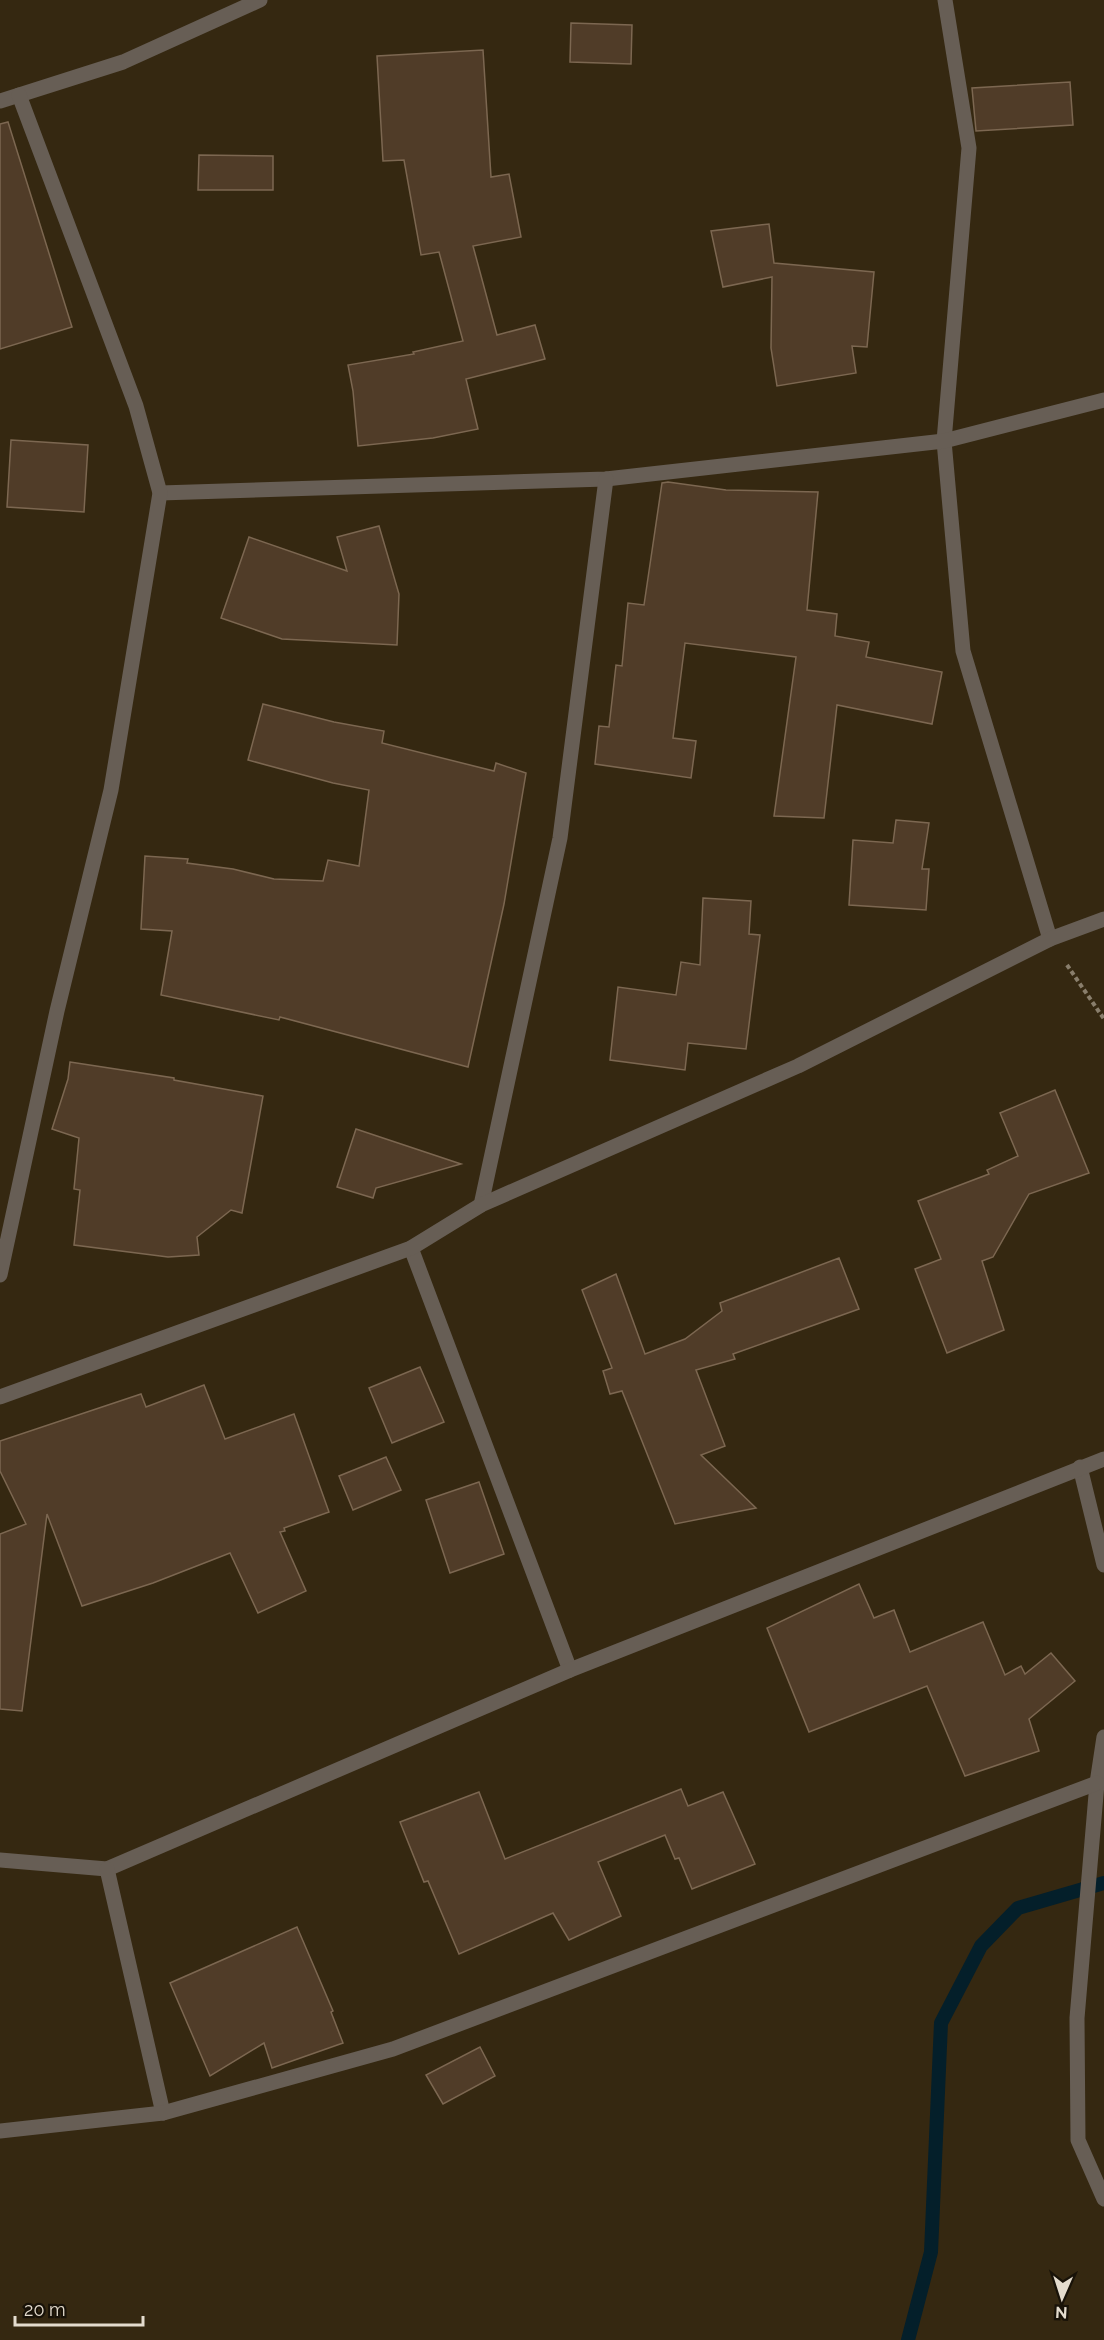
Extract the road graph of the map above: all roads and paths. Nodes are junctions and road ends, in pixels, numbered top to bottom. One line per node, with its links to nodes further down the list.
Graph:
1 (260, 0): 3 (street)
2 (945, 0): 6 (street)
3 (19, 95): 4 (street); 8 (street)
4 (0, 101)
5 (1104, 400): 6 (street)
6 (944, 441): 7 (street); 10 (street)
7 (606, 479): 8 (street); 12 (street)
8 (160, 493): 14 (street)
9 (1104, 919): 10 (street)
10 (1050, 939): 11 (path); 12 (street)
11 (1104, 1019)
12 (481, 1205): 13 (street)
13 (411, 1248): 15 (street); 19 (street)
14 (0, 1275)
15 (0, 1397)
16 (1104, 1459): 17 (street)
17 (1080, 1467): 18 (street); 19 (street)
18 (1104, 1565)
19 (570, 1670): 23 (street)
20 (1104, 1737): 21 (street)
21 (1097, 1783): 24 (street); 26 (street)
22 (0, 1860): 23 (street)
23 (107, 1869): 24 (street)
24 (163, 2113): 25 (street)
25 (0, 2131)
26 (1104, 2199)

